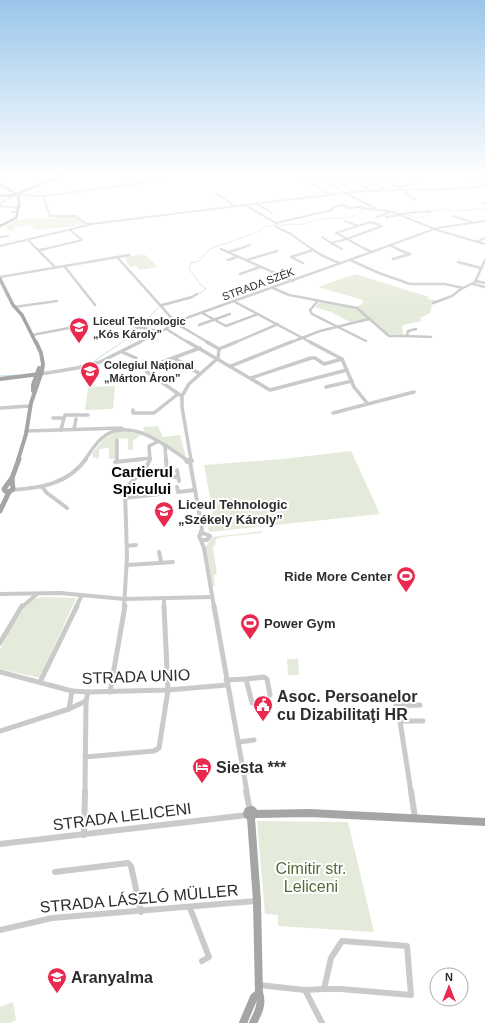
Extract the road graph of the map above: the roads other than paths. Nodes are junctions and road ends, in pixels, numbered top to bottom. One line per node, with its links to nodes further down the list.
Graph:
1 (85, 223): 10 (street)
2 (100, 223): 10 (street)
3 (272, 223): 11 (street)
4 (284, 223): 11 (street)
5 (350, 223): 12 (street)
6 (368, 223): 12 (street)
7 (372, 223): 19 (street)
8 (420, 223): 13 (street)
9 (468, 223): 13 (street, STRADA SZÉK)
10 (90, 224): 14 (street)
11 (275, 225): 30 (street)
12 (358, 226): 19 (street)
13 (435, 229): 21 (street); 25 (street, STRADA SZÉK)
14 (70, 230): 20 (street); 29 (street)
15 (8, 236): 16 (street)
16 (0, 237)
17 (322, 238): 22 (street)
18 (485, 238): 21 (street)
19 (348, 239): 22 (street); 33 (street)
20 (28, 240): 26 (street); 29 (street)
21 (477, 242): 23 (street)
22 (331, 243): 28 (street)
23 (485, 244)
24 (250, 245): 32 (street)
25 (391, 245): 33 (street, STRADA SZÉK); 37 (street)
26 (0, 246)
27 (221, 249): 32 (street)
28 (342, 249)
29 (39, 250): 47 (street)
30 (313, 250): 43 (street); 44 (street)
31 (276, 251): 39 (street)
32 (228, 252): 35 (street)
33 (372, 252): 40 (street, STRADA SZÉK)
34 (129, 255): 36 (street)
35 (238, 256): 38 (street); 39 (street)
36 (118, 258): 45 (street); 64 (street)
37 (393, 259)
38 (228, 260)
39 (247, 260): 46 (street)
40 (350, 260): 44 (street, STRADA SZÉK); 57 (street)
41 (458, 262): 48 (street)
42 (485, 262): 48 (street)
43 (303, 263)
44 (340, 263): 51 (street, STRADA SZÉK)
45 (65, 267): 47 (street); 63 (street)
46 (261, 267): 49 (street); 51 (street)
47 (56, 268): 50 (street)
48 (481, 268): 52 (street)
49 (240, 274)
50 (0, 278): 65 (main road)
51 (293, 281): 56 (street, STRADA SZÉK)
52 (476, 281): 53 (street); 54 (street)
53 (485, 283)
54 (473, 284): 55 (street); 57 (street)
55 (485, 287)
56 (273, 288): 60 (street); 61 (street, STRADA SZÉK)
57 (463, 288): 62 (street)
58 (197, 294): 64 (street)
59 (57, 301): 65 (street)
60 (318, 301): 70 (street); 76 (street)
61 (235, 302): 66 (street, STRADA SZÉK); 68 (street)
62 (433, 303)
63 (95, 305)
64 (162, 306): 69 (street)
65 (14, 307): 82 (main road)
66 (202, 313): 71 (street); 73 (street, STRADA SZÉK)
67 (230, 314): 71 (street)
68 (258, 314): 71 (street); 74 (street)
69 (172, 318): 72 (street); 73 (street)
70 (369, 319): 76 (street); 83 (street)
71 (215, 320): 75 (street)
72 (161, 322)
73 (176, 324): 78 (street, STRADA SZÉK); 88 (street)
74 (278, 324): 84 (street); 88 (street)
75 (199, 325)
76 (337, 327): 84 (street); 86 (street)
77 (69, 328): 82 (street)
78 (166, 329): 81 (street, STRADA SZÉK); 87 (street)
79 (416, 329): 83 (street)
80 (130, 330): 81 (street)
81 (160, 332): 89 (street, STRADA SZÉK)
82 (32, 334): 98 (main road)
83 (407, 336): 85 (street)
84 (303, 337): 93 (street); 95 (street)
85 (431, 337)
86 (366, 341)
87 (200, 348): 91 (street); 92 (street)
88 (219, 349): 92 (street)
89 (122, 352): 90 (street); 98 (street, STRADA SZÉK)
90 (136, 358)
91 (174, 358): 94 (street); 99 (street)
92 (218, 358): 95 (street); 99 (street)
93 (342, 359): 96 (street); 100 (street)
94 (162, 362)
95 (231, 366): 100 (street)
96 (347, 370): 100 (street); 102 (street)
97 (147, 372): 105 (street)
98 (39, 374): 101 (main road); 108 (main road)
99 (200, 374): 106 (street)
100 (251, 378)
101 (0, 379)
102 (352, 381): 103 (street); 107 (street)
103 (326, 387)
104 (414, 392): 107 (street)
105 (178, 394): 106 (street); 110 (street)
106 (182, 396): 124 (street)
107 (367, 404): 111 (street)
108 (30, 406): 109 (street); 119 (main road)
109 (0, 408)
110 (133, 410)
111 (333, 413)
112 (88, 415): 114 (street)
113 (52, 418): 114 (street)
114 (64, 418): 117 (street)
115 (76, 420): 116 (street)
116 (74, 429): 117 (street); 118 (street)
117 (62, 430): 119 (street)
118 (128, 430): 121 (street); 126 (street)
119 (26, 431): 128 (main road)
120 (117, 440): 123 (street)
121 (157, 442): 122 (street); 123 (street)
122 (165, 446): 124 (street); 125 (street)
123 (150, 458): 131 (street)
124 (189, 460): 129 (street)
125 (177, 470)
126 (42, 487): 128 (street); 132 (street)
127 (177, 487): 129 (street)
128 (7, 489): 133 (main road)
129 (195, 490): 134 (street)
130 (169, 493): 131 (street)
131 (125, 498): 140 (street)
132 (67, 508)
133 (0, 511)
134 (202, 529): 135 (street); 136 (street)
135 (200, 534): 136 (street); 137 (street)
136 (206, 534): 138 (street)
137 (201, 540): 138 (street); 141 (street)
138 (207, 540): 141 (street)
139 (136, 545): 140 (street)
140 (127, 546): 145 (street)
141 (204, 548): 149 (street)
142 (159, 552): 144 (street)
143 (173, 562): 144 (street)
144 (159, 563): 145 (street)
145 (127, 566): 150 (street)
146 (37, 593): 147 (street); 148 (street); 152 (street)
147 (0, 594)
148 (82, 595): 150 (street); 155 (street)
149 (212, 597): 151 (street); 156 (street)
150 (124, 599): 151 (street); 160 (street)
151 (164, 599): 157 (street)
152 (0, 643)
153 (0, 672): 155 (street, STRADA UNIO)
154 (246, 679): 156 (street, STRADA UNIO); 161 (street, STRADA UNIO); 163 (street)
155 (40, 682): 158 (street, STRADA UNIO)
156 (227, 683): 157 (street, STRADA UNIO); 170 (street)
157 (168, 690): 160 (street, STRADA UNIO); 171 (street)
158 (72, 691): 159 (street, STRADA UNIO); 165 (street)
159 (88, 692): 160 (street, STRADA UNIO); 162 (street)
160 (110, 692)
161 (270, 695)
162 (86, 701): 165 (street); 171 (street)
163 (252, 703)
164 (420, 705): 166 (street)
165 (69, 710): 168 (street)
166 (400, 721): 167 (street); 173 (street)
167 (423, 721)
168 (0, 731)
169 (254, 740): 170 (street)
170 (239, 742): 172 (street)
171 (85, 757): 175 (street)
172 (251, 814): 173 (main road, STRADA LELICENI); 175 (street, STRADA LELICENI); 178 (main road)
173 (415, 818): 174 (main road, STRADA LELICENI)
174 (485, 822)
175 (84, 835): 176 (street, STRADA LELICENI)
176 (0, 844)
177 (55, 872): 180 (street)
178 (257, 901): 179 (street, STRADA LÁSZLÓ MÜLLER); 183 (main road)
179 (190, 908): 180 (street, STRADA LÁSZLÓ MÜLLER); 182 (street)
180 (141, 912): 181 (street, STRADA LÁSZLÓ MÜLLER)
181 (0, 930)
182 (202, 961)
183 (259, 989): 184 (street); 186 (main road); 187 (main road)
184 (305, 990): 185 (street); 188 (street)
185 (324, 990): 185 (street)
186 (242, 1023)
187 (253, 1023)
188 (322, 1023)

